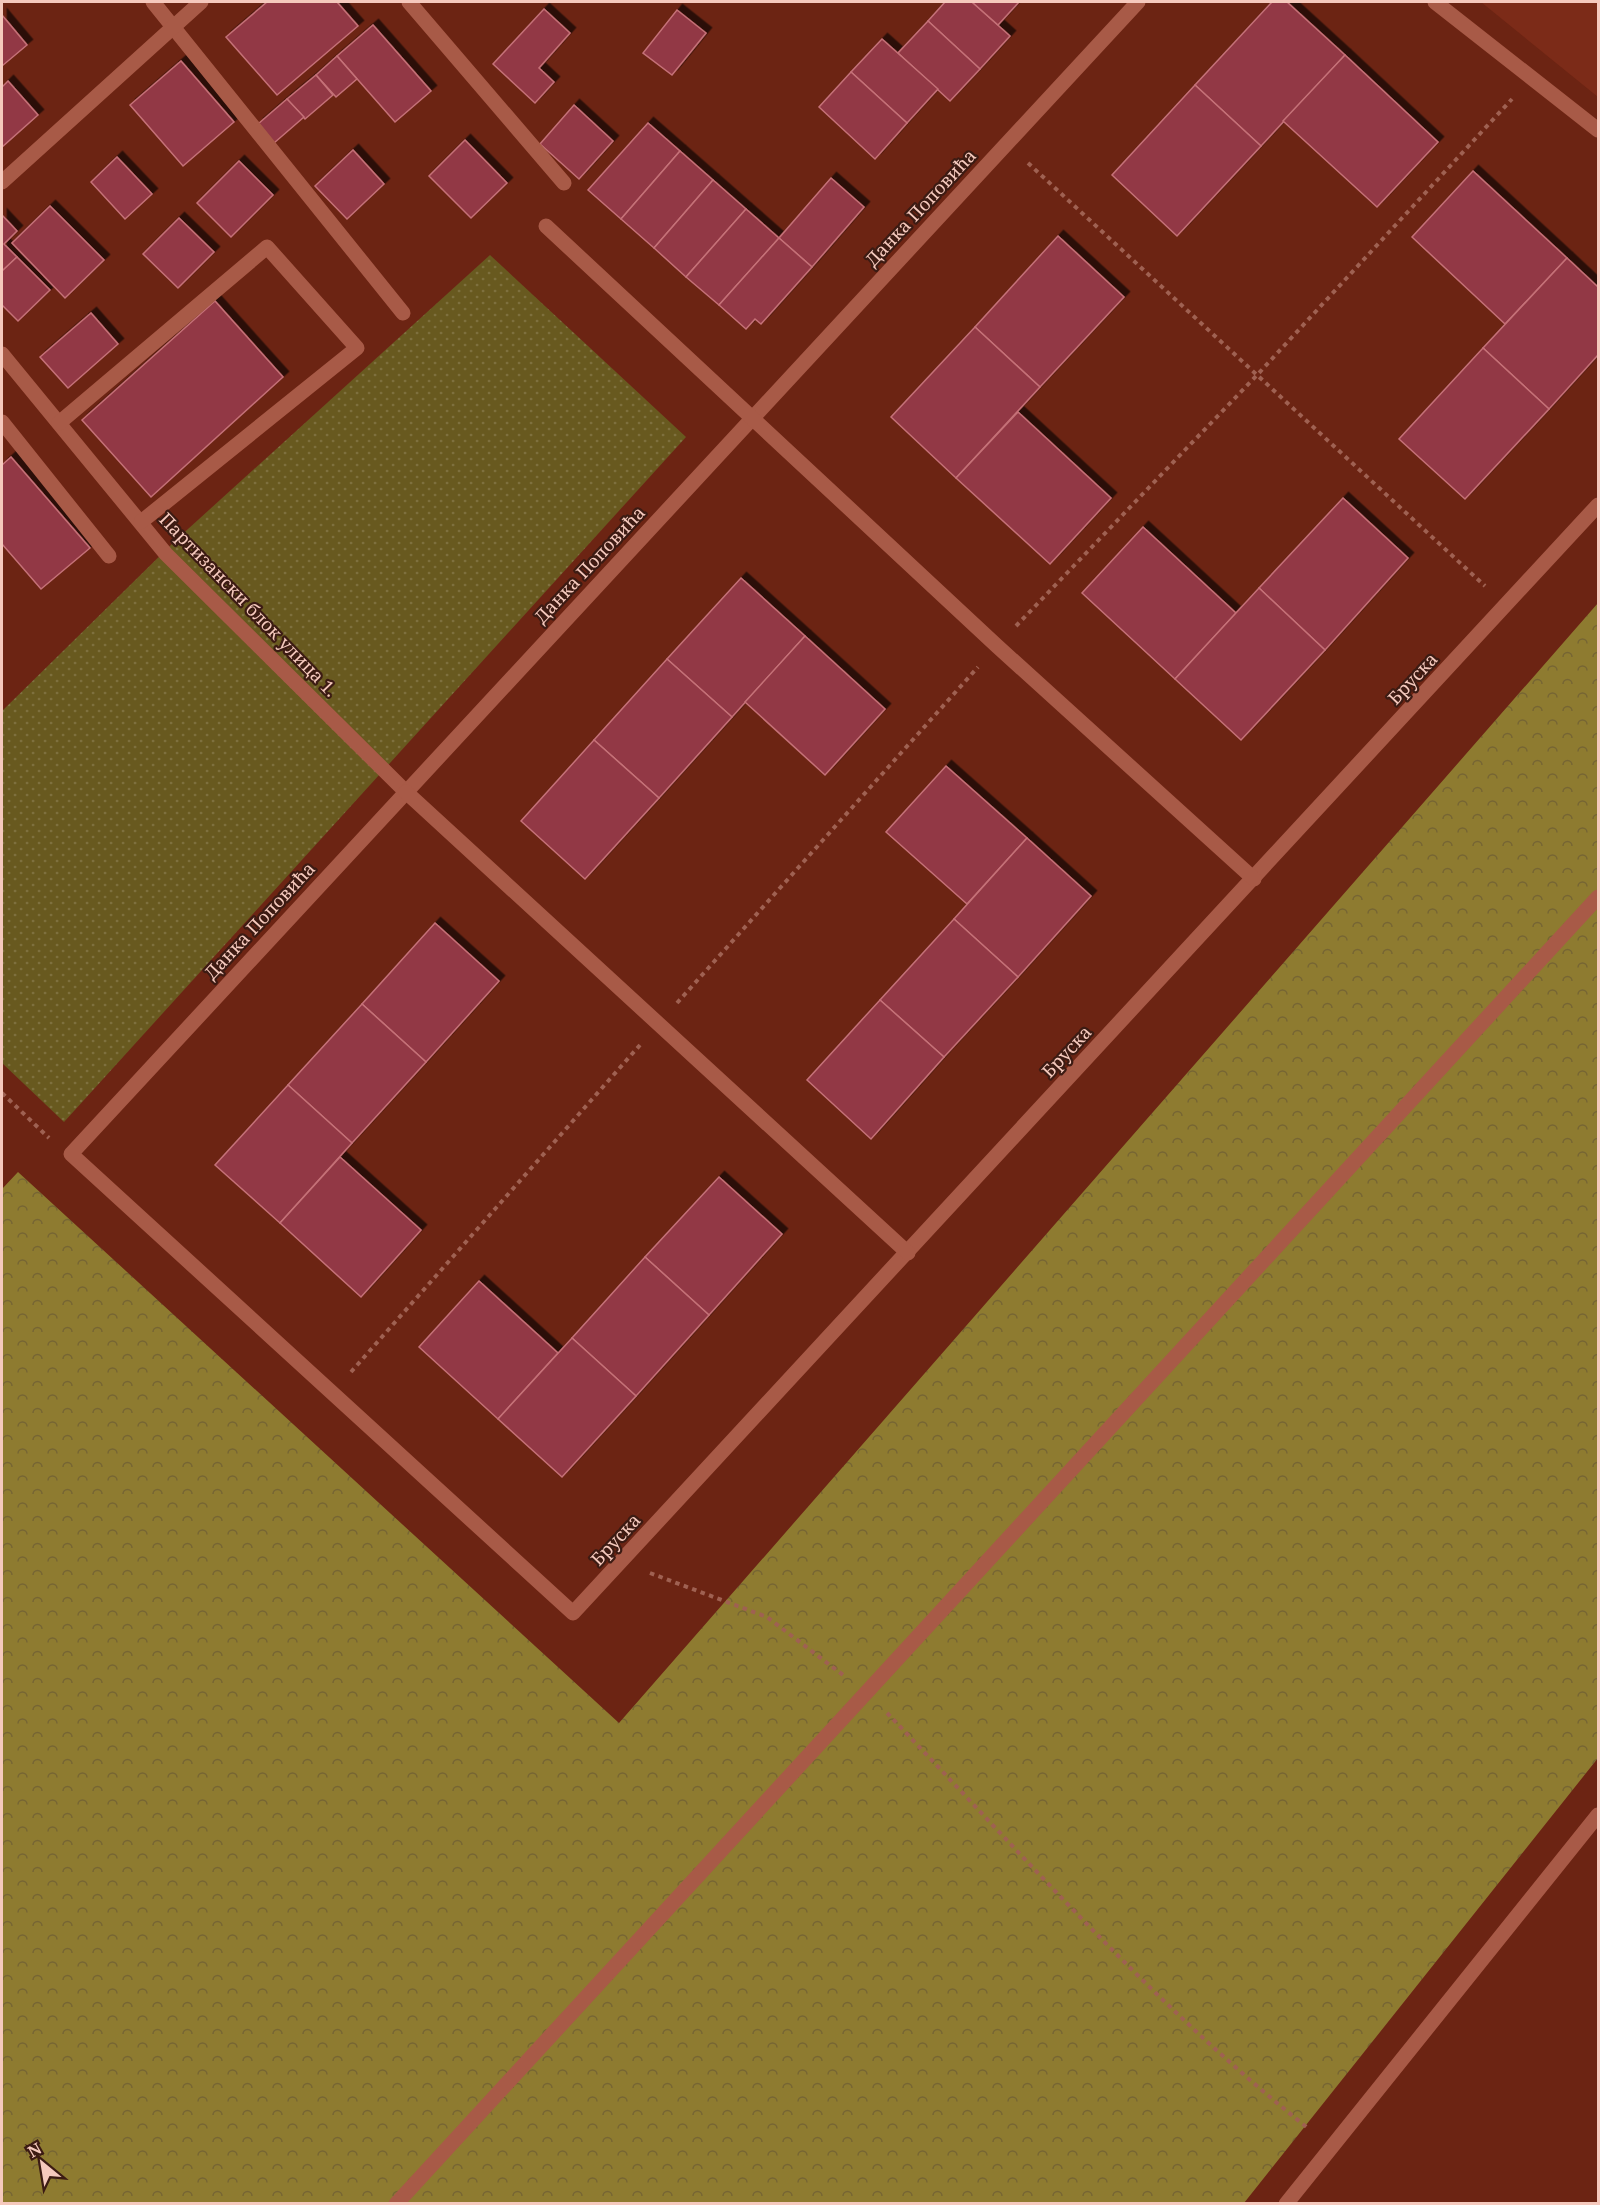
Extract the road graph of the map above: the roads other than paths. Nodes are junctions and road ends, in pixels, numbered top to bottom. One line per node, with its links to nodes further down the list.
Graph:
1 (153, 2): 6 (street)
2 (201, 2): 6 (street)
3 (410, 2): 9 (street)
4 (1138, 2): 13 (street, Данка Поповића)
5 (1435, 2): 7 (street)
6 (174, 27): 8 (street); 11 (street)
7 (1599, 130)
8 (2, 182)
9 (564, 183)
10 (546, 226): 13 (street)
11 (403, 313)
12 (2, 354): 15 (street, Партизански блок улица 1.)
13 (750, 418): 19 (street, Данка Поповића); 20 (street)
14 (2, 422): 18 (street)
15 (59, 423): 17 (street, Партизански блок улица 1.); 17 (street)
16 (1599, 505): 20 (street, Бруска)
17 (141, 522): 19 (street, Партизански блок улица 1.)
18 (109, 556)
19 (406, 792): 22 (street, Партизански блок улица 1.); 23 (street, Данка Поповића)
20 (1254, 879): 22 (street, Бруска)
21 (1599, 897): 25 (street)
22 (908, 1252): 23 (street, Бруска)
23 (332, 1392)
24 (1599, 1815): 26 (street)
25 (396, 2204)
26 (1286, 2204)

